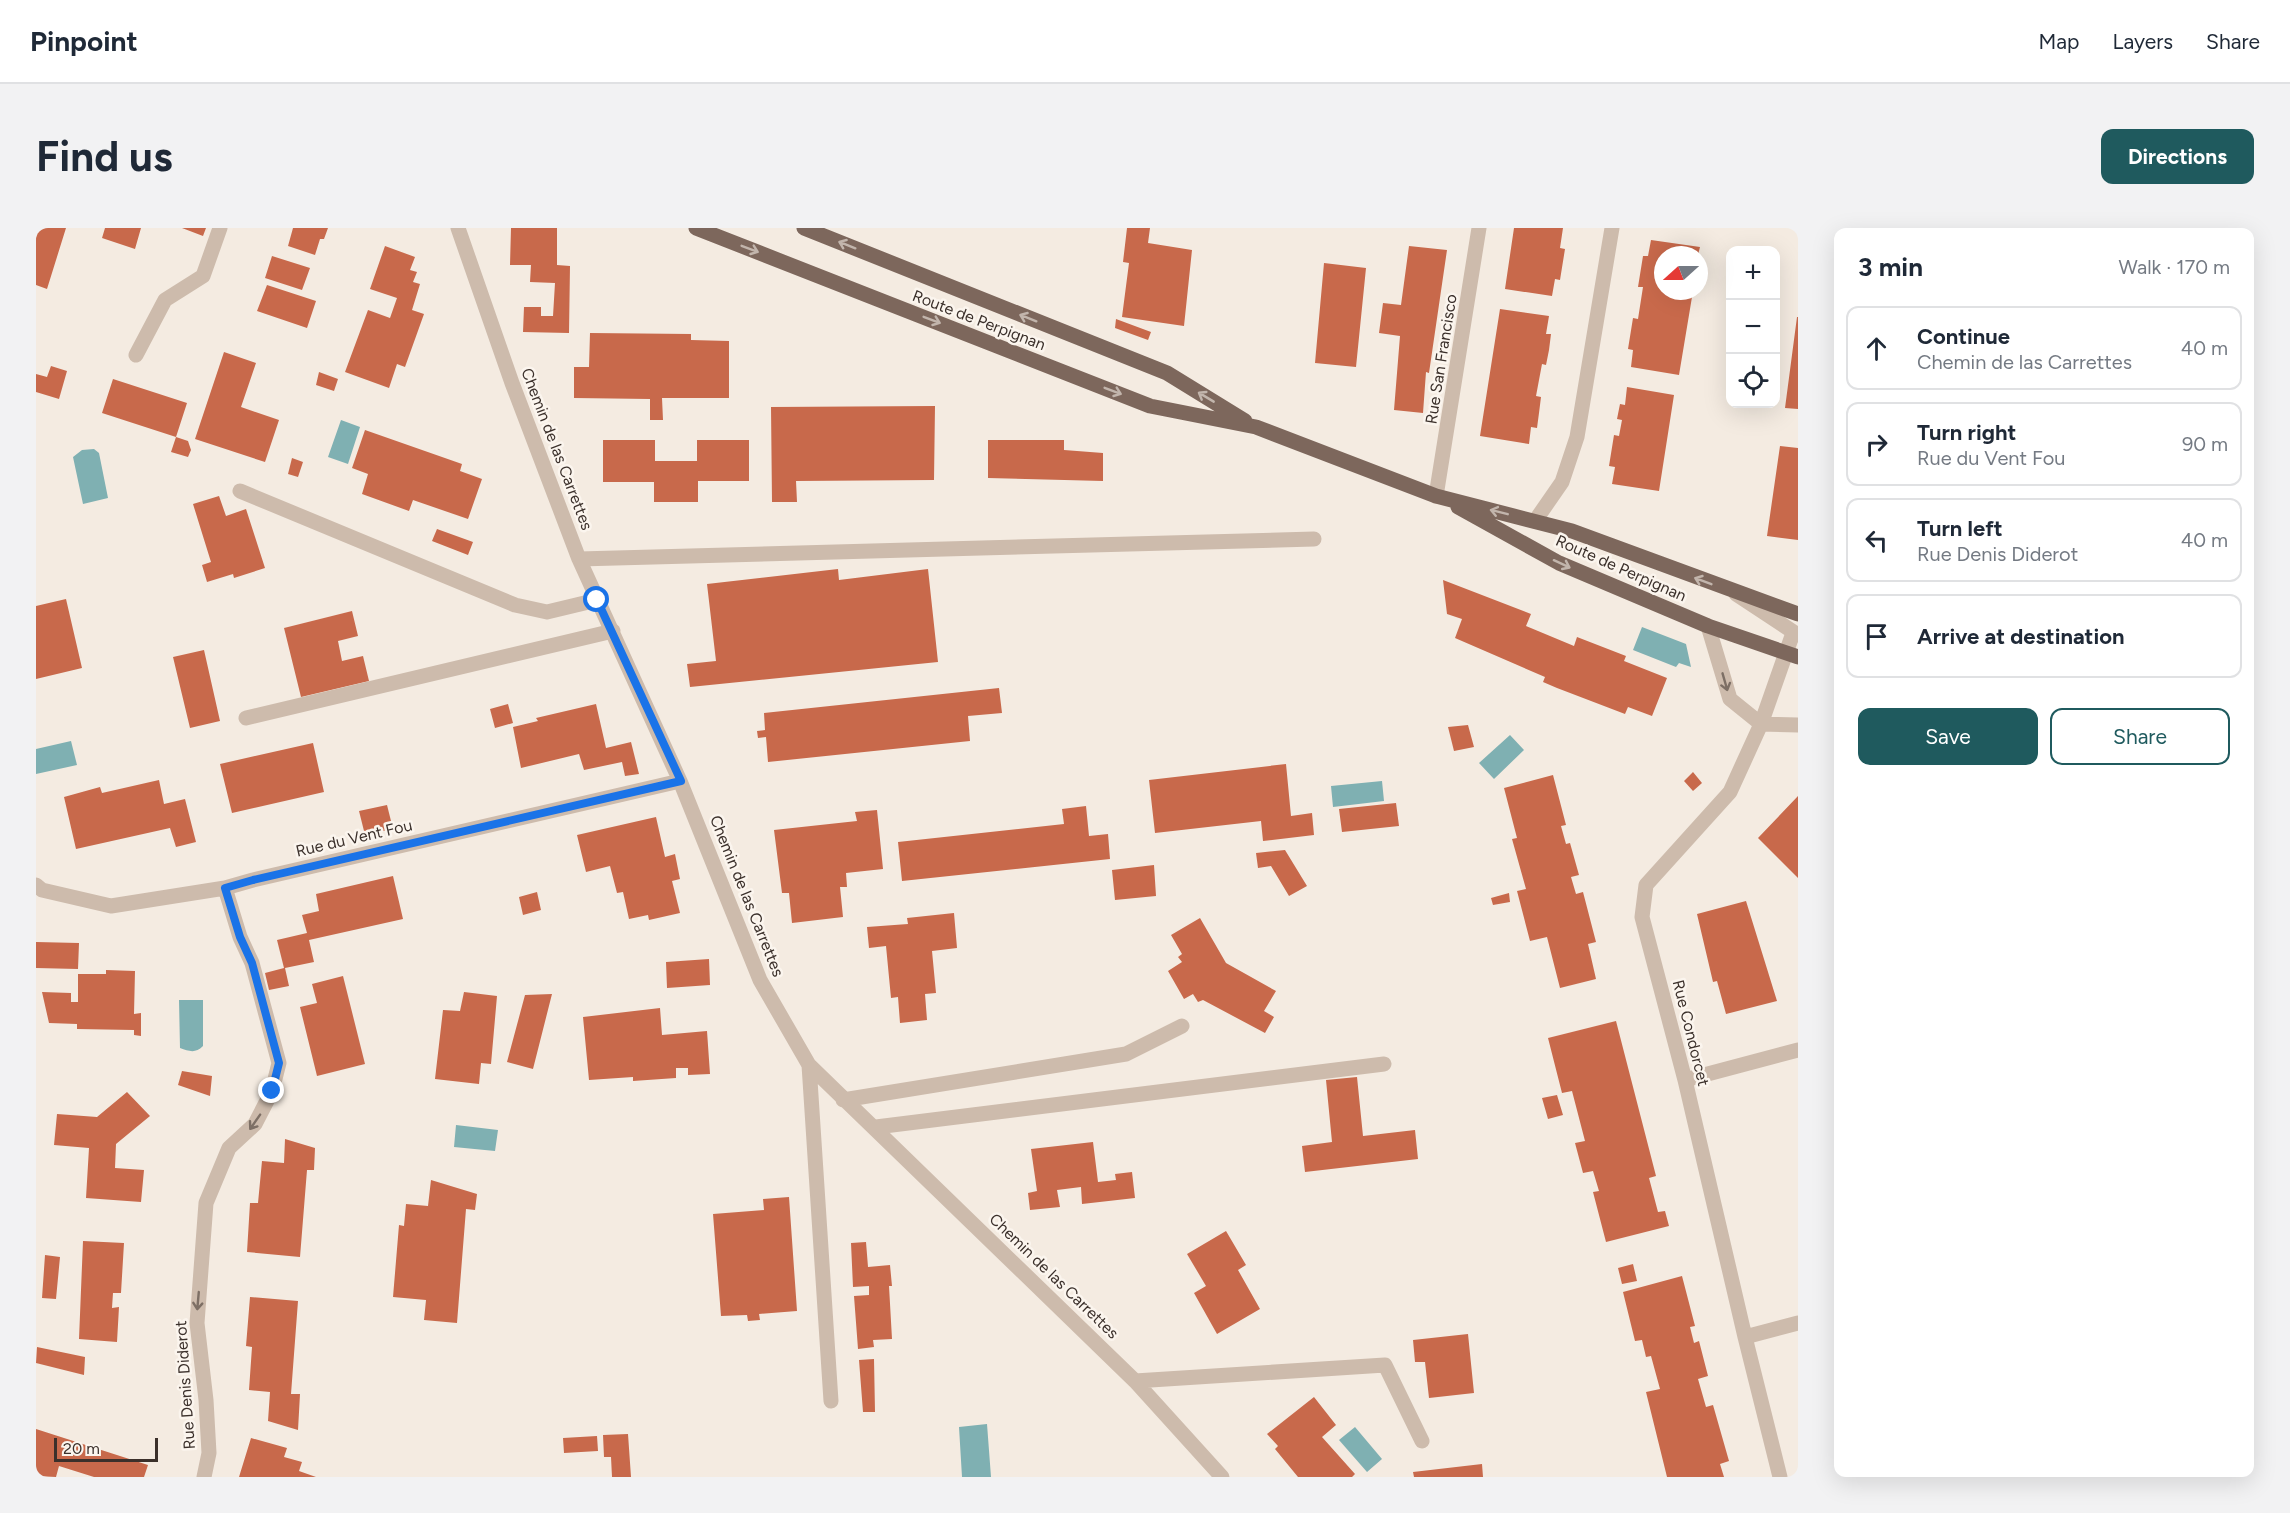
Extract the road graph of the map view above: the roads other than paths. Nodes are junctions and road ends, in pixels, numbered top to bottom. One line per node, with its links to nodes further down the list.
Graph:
1 (220, 228): 7 (street)
2 (458, 228): 13 (street, Chemin de las Carrettes)
3 (696, 228): 8 (main road, Route de Perpignan, one-way to 8)
4 (804, 228): 8 (main road, Route de Perpignan, one-way to 4)
5 (1479, 228): 10 (street, Rue San Francisco)
6 (1612, 228): 11 (street)
7 (136, 355)
8 (1256, 427): 10 (main road, Route de Perpignan)
9 (240, 491): 15 (street)
10 (1436, 496): 11 (main road, Route de Perpignan, one-way to 10); 17 (main road, Route de Perpignan, one-way to 17)
11 (1535, 521): 14 (main road, Route de Perpignan, one-way to 11)
12 (1314, 538): 13 (street)
13 (579, 559): 15 (street, Chemin de las Carrettes)
14 (1733, 592): 16 (main road, Route de Perpignan); 19 (street)
15 (597, 600): 18 (street, Chemin de las Carrettes)
16 (1798, 615)
17 (1708, 626): 20 (main road, Route de Perpignan); 22 (street, one-way to 22)
18 (613, 631): 21 (street); 24 (street, Chemin de las Carrettes)
19 (1795, 634): 20 (street, Rue Condorcet)
20 (1792, 655): 22 (street, Rue Condorcet)
21 (246, 718)
22 (1761, 724): 23 (street); 31 (street, Rue Condorcet)
23 (1798, 725)
24 (681, 781): 26 (street, Rue du Vent Fou); 30 (street, Chemin de las Carrettes)
25 (36, 885): 26 (street, Rue du Vent Fou)
26 (225, 888): 39 (street, Rue Denis Diderot, one-way to 39)
27 (1182, 1026): 32 (street)
28 (1798, 1050): 31 (street)
29 (1384, 1064): 33 (street)
30 (809, 1065): 32 (street, Chemin de las Carrettes); 37 (street)
31 (1685, 1080): 35 (street, Rue Condorcet)
32 (843, 1100): 33 (street, Chemin de las Carrettes)
33 (876, 1127): 36 (street, Chemin de las Carrettes)
34 (1798, 1323): 35 (street)
35 (1744, 1337): 41 (street, Rue Condorcet)
36 (1135, 1381): 38 (street); 40 (street, Chemin de las Carrettes)
37 (831, 1401)
38 (1422, 1441)
39 (204, 1477)
40 (1222, 1477)
41 (1780, 1477)

